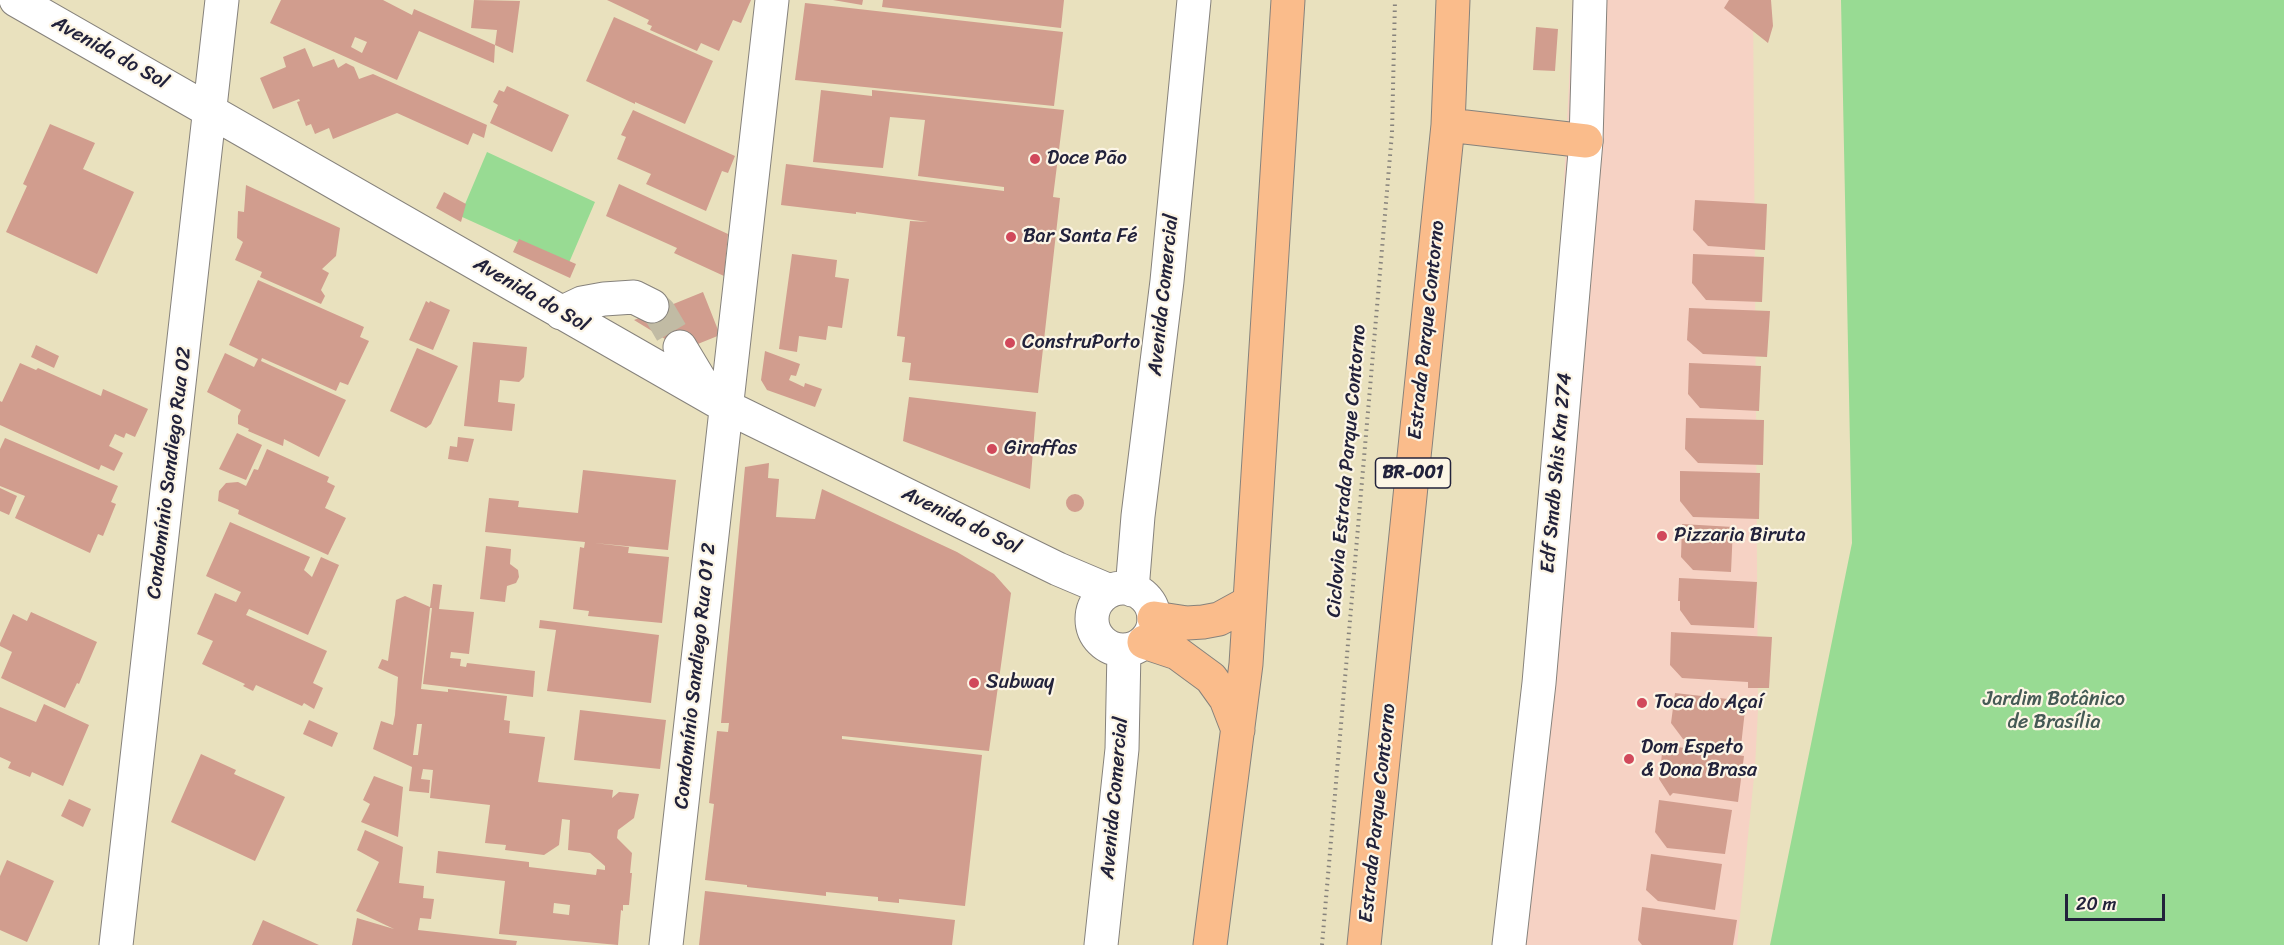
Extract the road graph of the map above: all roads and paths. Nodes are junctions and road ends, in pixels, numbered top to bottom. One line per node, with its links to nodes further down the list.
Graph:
1 (16, 0): 9 (street, Avenida do Sol)
2 (222, 0): 9 (street, Condomínio Sandiego Rua 02)
3 (772, 0): 15 (street, Condomínio Sandiego Rua 01 2)
4 (1194, 0): 17 (street, Avenida Comercial)
5 (1288, 0): 18 (highway)
6 (1395, 0): 26 (path, Ciclovia Estrada Parque Contorno)
7 (1453, 0): 10 (highway, Estrada Parque Contorno / BR-001)
8 (1590, 0): 11 (street, Edf Smdb Shis Km 274)
9 (212, 110): 13 (street, Avenida do Sol); 22 (street, Condomínio Sandiego Rua 02)
10 (1448, 125): 11 (highway); 27 (highway, Estrada Parque Contorno / BR-001)
11 (1586, 141): 28 (street, Edf Smdb Shis Km 274)
12 (652, 306): 13 (street)
13 (561, 313): 15 (street, Avenida do Sol)
14 (680, 347): 15 (street)
15 (719, 403): 16 (street, Avenida do Sol); 23 (street, Condomínio Sandiego Rua 01 2)
16 (1058, 569): 17 (street, Avenida do Sol); 19 (street)
17 (1121, 591): 19 (street); 20 (street)
18 (1250, 602): 20 (highway); 21 (highway)
19 (1092, 620): 20 (street)
20 (1141, 637): 21 (highway); 24 (street, Avenida Comercial)
21 (1238, 731): 25 (highway)
22 (116, 945)
23 (666, 945)
24 (1101, 945)
25 (1210, 945)
26 (1322, 945)
27 (1364, 945)
28 (1509, 945)

